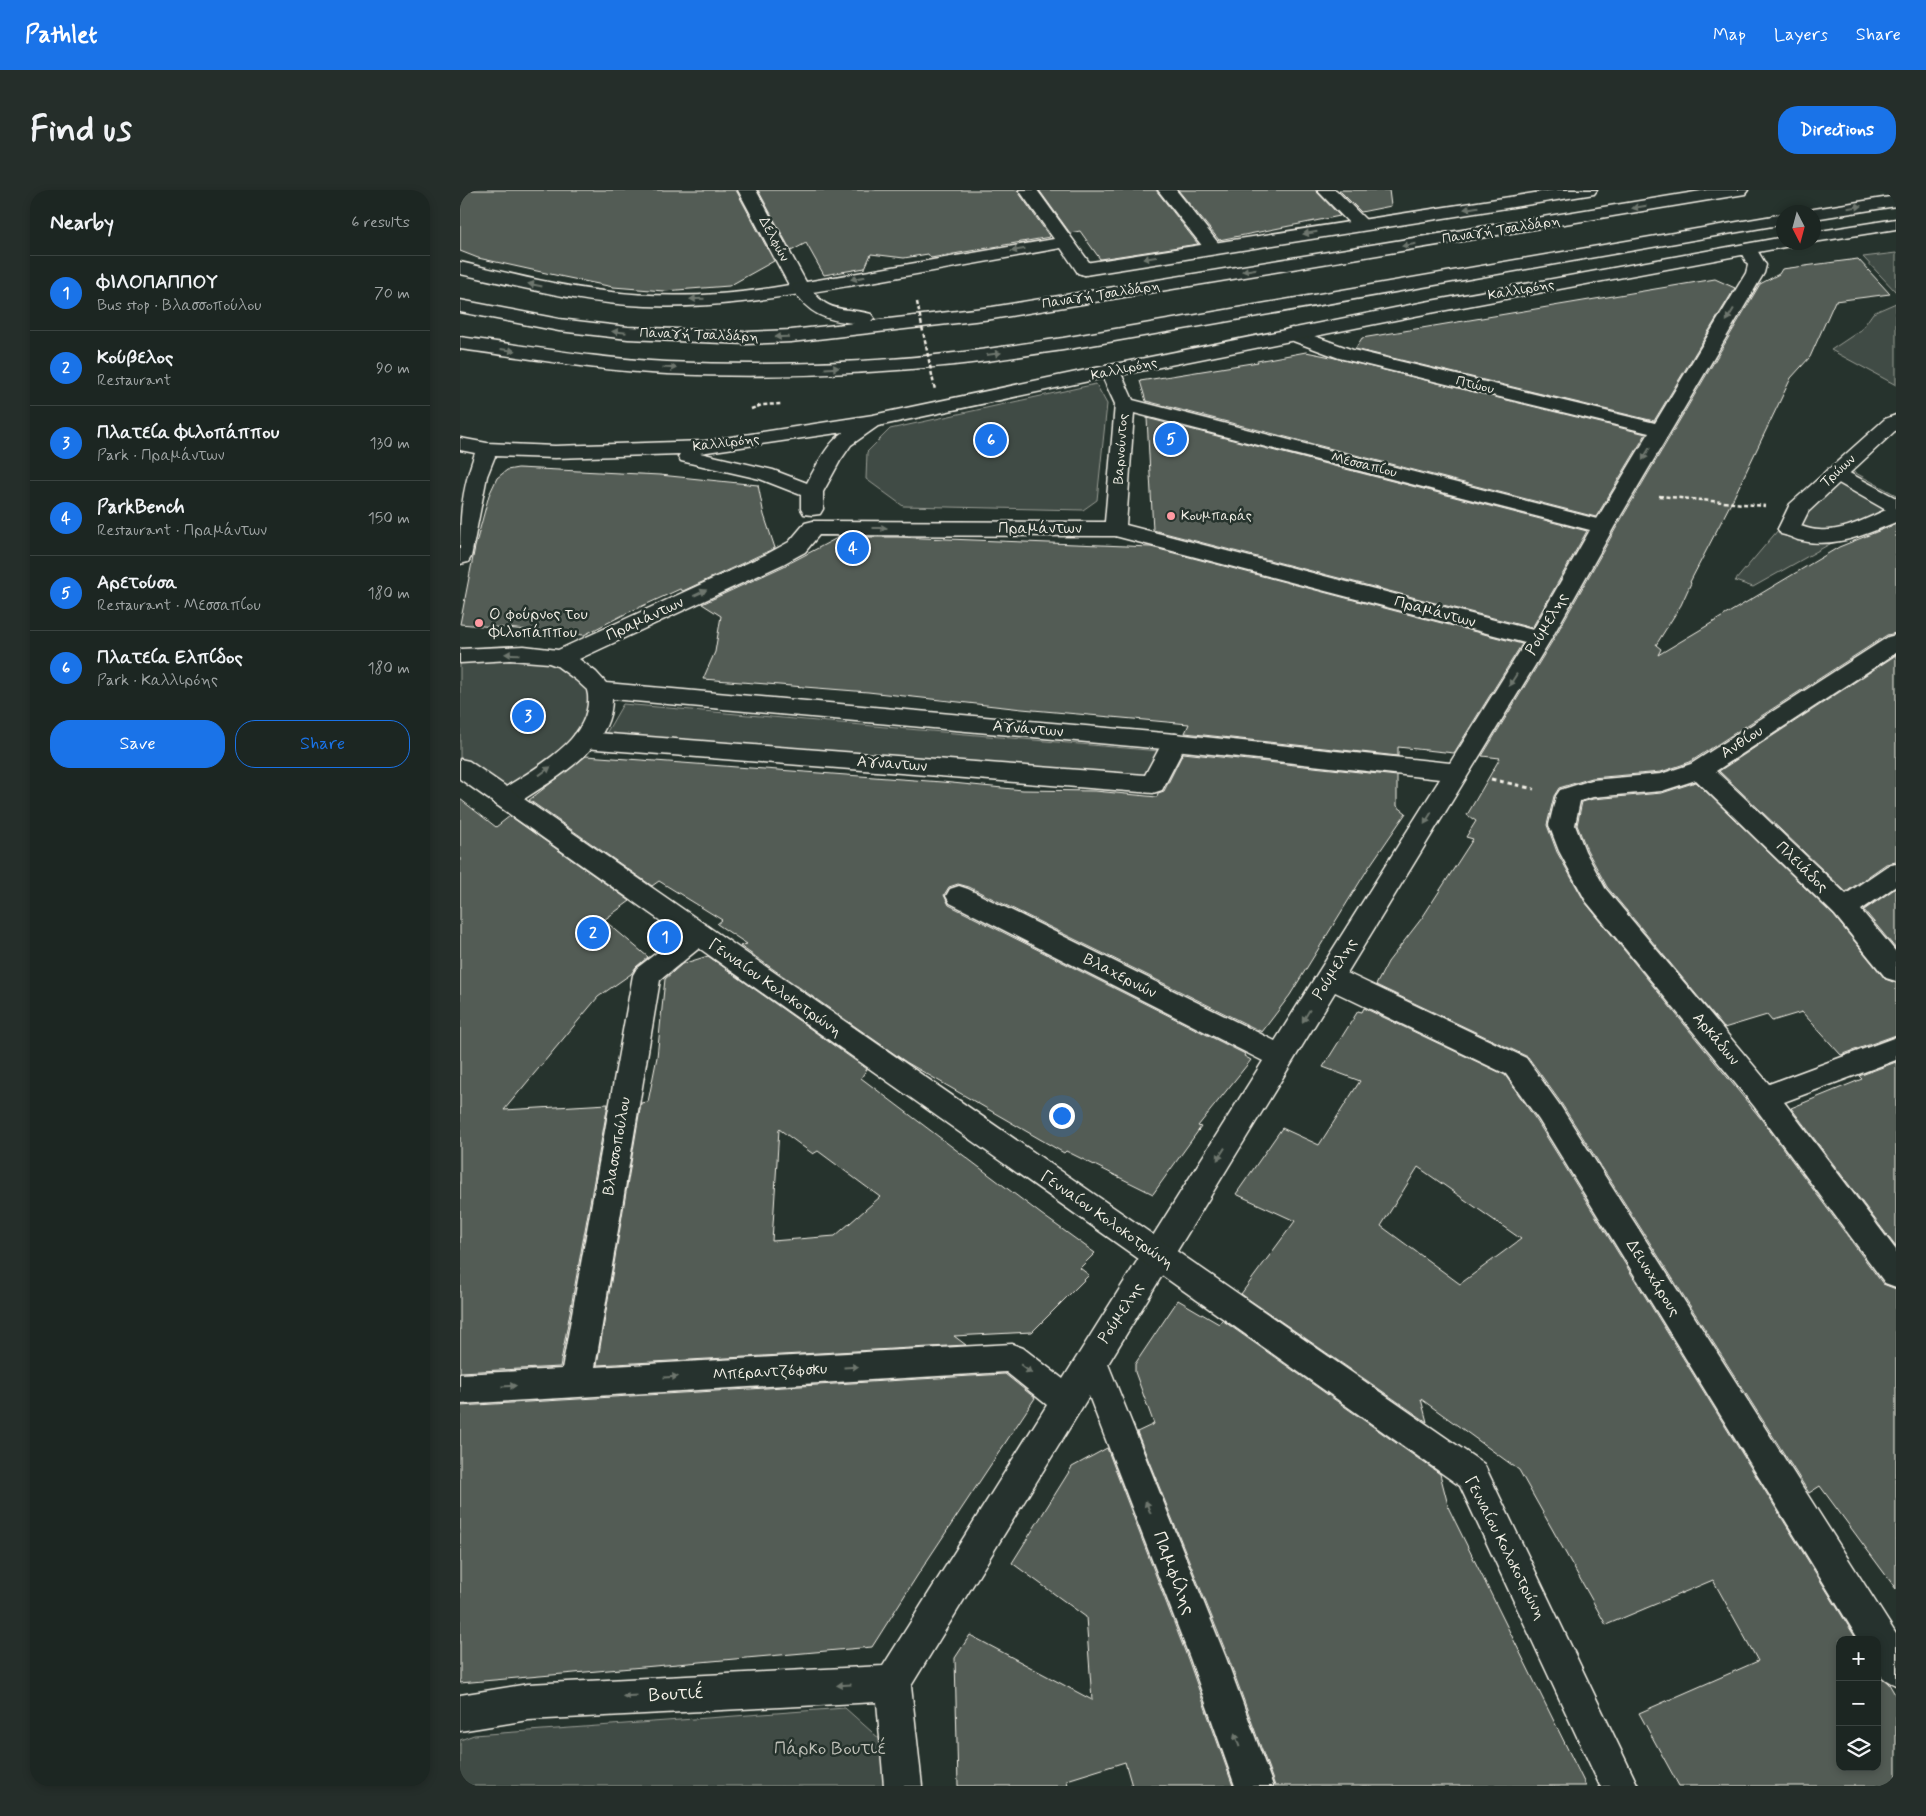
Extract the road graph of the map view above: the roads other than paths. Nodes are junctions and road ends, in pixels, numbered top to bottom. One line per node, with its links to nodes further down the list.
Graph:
1 (747, 190): 18 (street, Δελφών)
2 (1028, 190): 13 (street, Παναγή Τσαλδάρη)
3 (1167, 190): 15 (street)
4 (1326, 190): 11 (street)
5 (1588, 190): 11 (street, Παναγή Τσαλδάρη, one-way to 11)
6 (1738, 190): 20 (street, Παναγή Τσαλδάρη, one-way to 20)
7 (1896, 201): 8 (street, one-way to 7)
8 (1821, 213)
9 (1776, 220): 22 (street, Καλλιρόης, one-way to 9)
10 (1896, 224): 12 (street)
11 (1361, 225): 15 (street, Παναγή Τσαλδάρη, one-way to 15)
12 (1821, 236)
13 (1066, 242): 15 (street, Παναγή Τσαλδάρη, one-way to 13); 18 (street, one-way to 18)
14 (1776, 244): 16 (street, Καλλιρόης)
15 (1212, 248)
16 (1748, 249): 21 (street, Καλλιρόης); 27 (street, Ρούμελης, one-way to 27)
17 (460, 268): 18 (street, one-way to 17)
18 (801, 288): 20 (street, Δελφών)
19 (460, 306): 20 (street, Παναγή Τσαλδάρη, one-way to 19)
20 (928, 322)
21 (1292, 334): 23 (street, Καλλιρόης); 27 (street, Πτώου)
22 (460, 343)
23 (1110, 371): 24 (street, Βαρνούντος); 25 (street, Καλλιρόης)
24 (1124, 404): 35 (street, Μεσσαπίου); 37 (street, Βαρνούντος)
25 (873, 420): 30 (street, Καλλιρόης); 32 (street)
26 (1896, 421): 31 (street, Τρώων)
27 (1660, 430): 35 (street, Ρούμελης, one-way to 35)
28 (460, 444): 29 (street, Καλλιρόης)
29 (487, 449): 30 (street, Καλλιρόης); 38 (street)
30 (649, 450): 32 (street)
31 (1835, 473): 33 (street); 34 (street, Τρώων)
32 (812, 492): 36 (street)
33 (1896, 507)
34 (1896, 514)
35 (1602, 527): 39 (street, Ρούμελης)
36 (813, 528): 37 (street, Πραμάντων, one-way to 37); 42 (street, Πραμάντων, one-way to 36)
37 (1115, 529): 39 (street, Πραμάντων)
38 (460, 557)
39 (1539, 639): 48 (street, Ρούμελης, one-way to 48)
40 (1896, 642): 47 (street, Ανθίου)
41 (460, 656): 42 (street, one-way to 41)
42 (560, 658): 43 (street)
43 (598, 690): 44 (street); 45 (street, Αγνάντων)
44 (584, 740): 45 (street, Αγναντων); 50 (street, one-way to 44)
45 (1176, 742): 48 (street, Αγνάντων)
46 (460, 768): 50 (street, Γενναίου Κολοκοτρώνη)
47 (1700, 770): 49 (street, Ανθίου); 53 (street, Πλειάδος)
48 (1456, 772): 56 (street, Ρούμελης, one-way to 56)
49 (1569, 796): 59 (street, Αρκάδων)
50 (506, 799): 54 (street, Γενναίου Κολοκοτρώνη)
51 (1896, 873): 53 (street)
52 (959, 896): 58 (street, Βλαχερνών)
53 (1844, 908): 55 (street, Πλειάδος)
54 (698, 934): 60 (street, Γενναίου Κολοκοτρώνη); 63 (street, Βλασσοπούλου)
55 (1896, 971)
56 (1330, 978): 58 (street, Ρούμελης, one-way to 58); 66 (street, Δεινοχάρους)
57 (1896, 1048): 59 (street)
58 (1281, 1057): 60 (street, Ρούμελης, one-way to 60)
59 (1764, 1098): 61 (street, Αρκάδων)
60 (1158, 1256): 62 (street, Ρούμελης); 71 (street, Γενναίου Κολοκοτρώνη)
61 (1896, 1274)
62 (1091, 1360): 65 (street, Ρούμελης); 70 (street, Παμφίλης, one-way to 62)
63 (576, 1383): 64 (street, Μπεραντζόφσκυ, one-way to 63); 65 (street, Μπεραντζόφσκυ, one-way to 65)
64 (460, 1389)
65 (1066, 1401): 67 (street, Ρούμελης)
66 (1896, 1667)
67 (893, 1683): 68 (street, Βουτιέ, one-way to 68); 69 (street)
68 (460, 1713)
69 (903, 1786)
70 (1254, 1786)
71 (1619, 1786)

